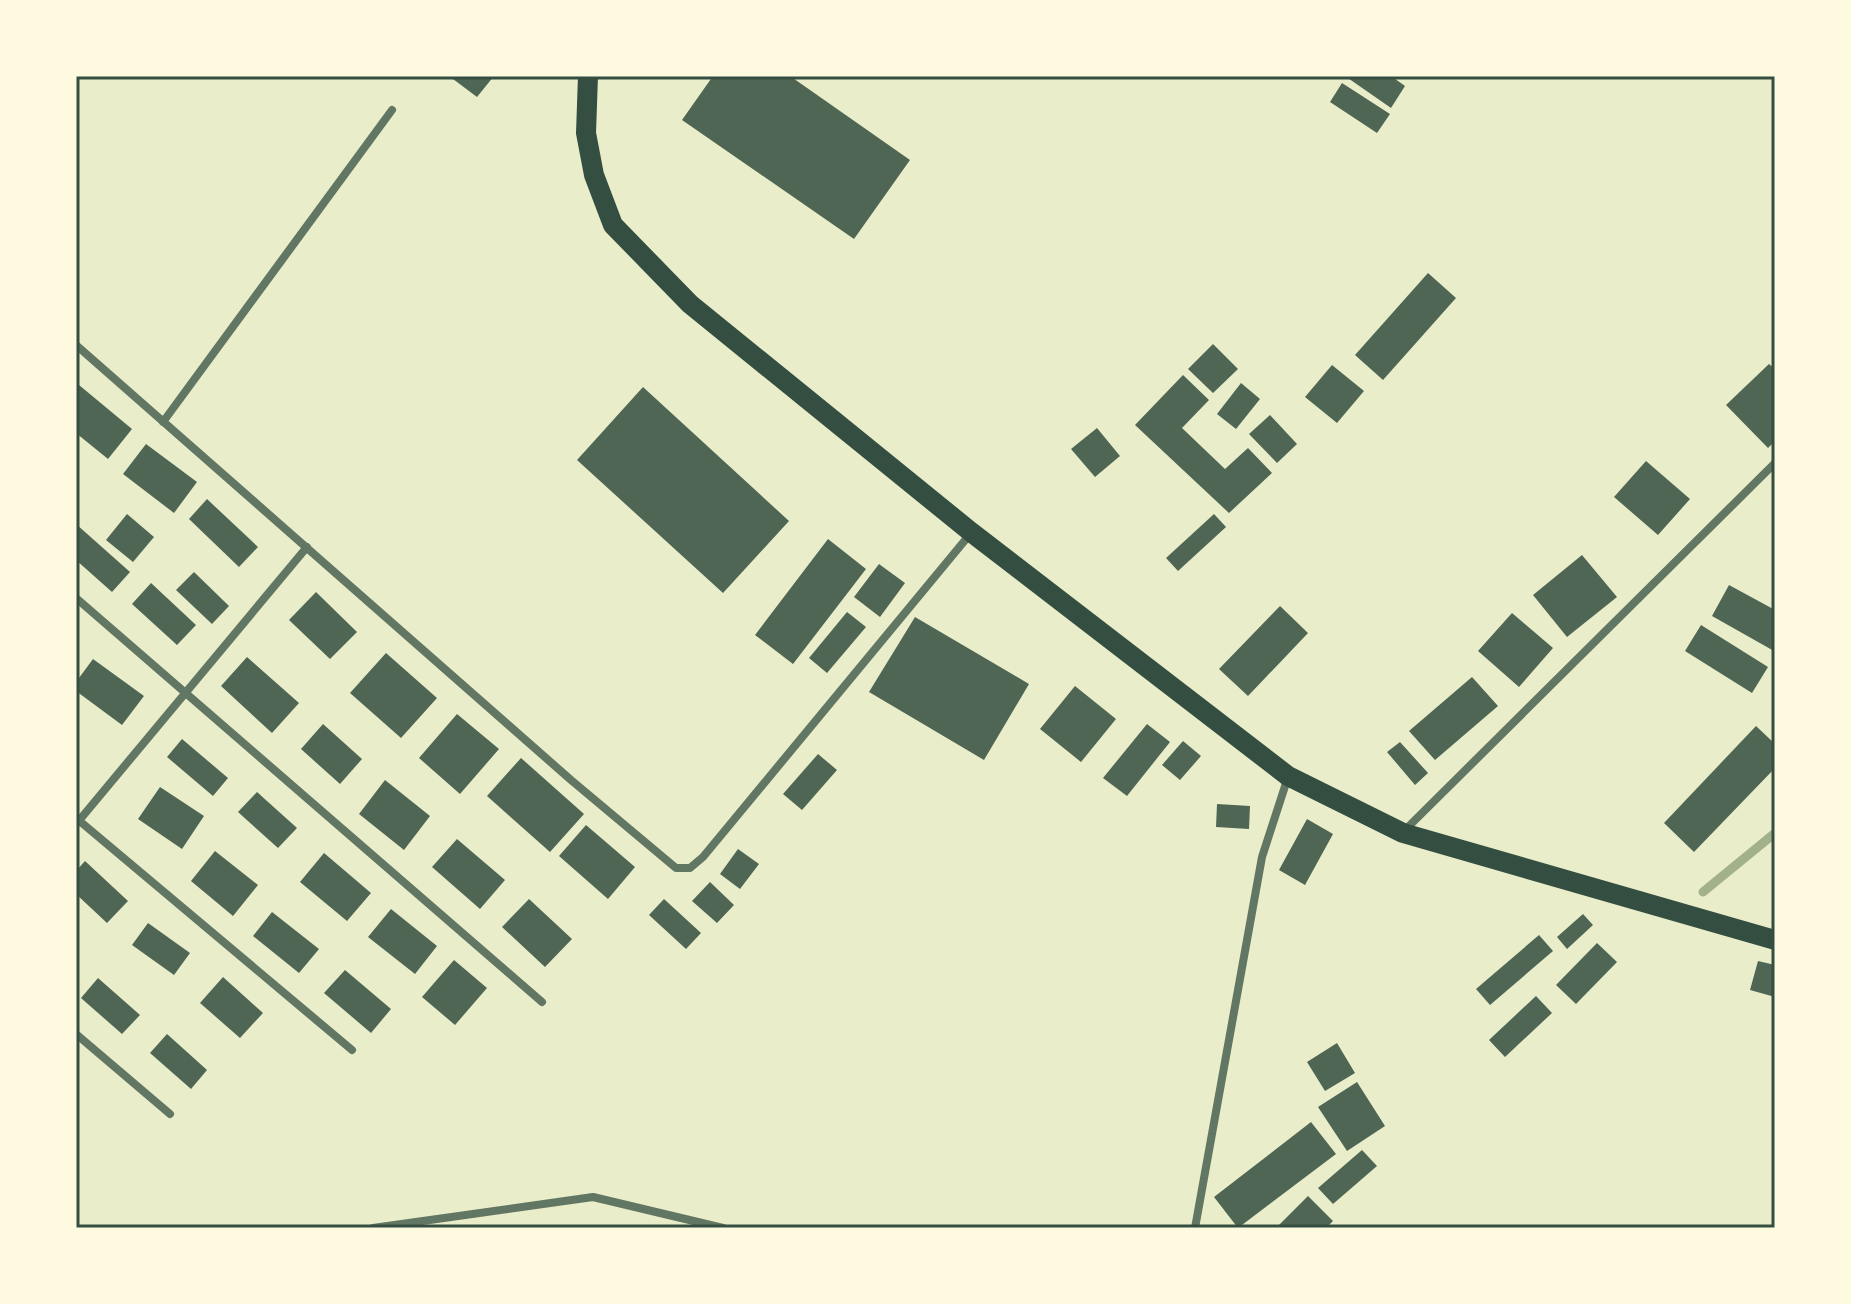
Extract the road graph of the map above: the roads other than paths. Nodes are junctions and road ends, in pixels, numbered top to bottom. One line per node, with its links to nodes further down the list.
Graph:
1 (588, 76): 6 (main road)
2 (392, 110): 4 (street)
3 (76, 345): 4 (street)
4 (163, 422): 7 (street)
5 (1775, 463): 12 (street)
6 (971, 532): 7 (street); 10 (main road)
7 (307, 547): 9 (street)
8 (76, 598): 9 (street)
9 (185, 689): 11 (street); 14 (street)
10 (1288, 776): 12 (main road); 20 (street)
11 (77, 820): 16 (street)
12 (1403, 833): 13 (main road)
13 (1775, 940)
14 (542, 1002)
15 (76, 1034): 17 (street)
16 (352, 1050)
17 (170, 1114)
18 (373, 1228): 19 (street)
19 (723, 1228)
20 (1195, 1228)

